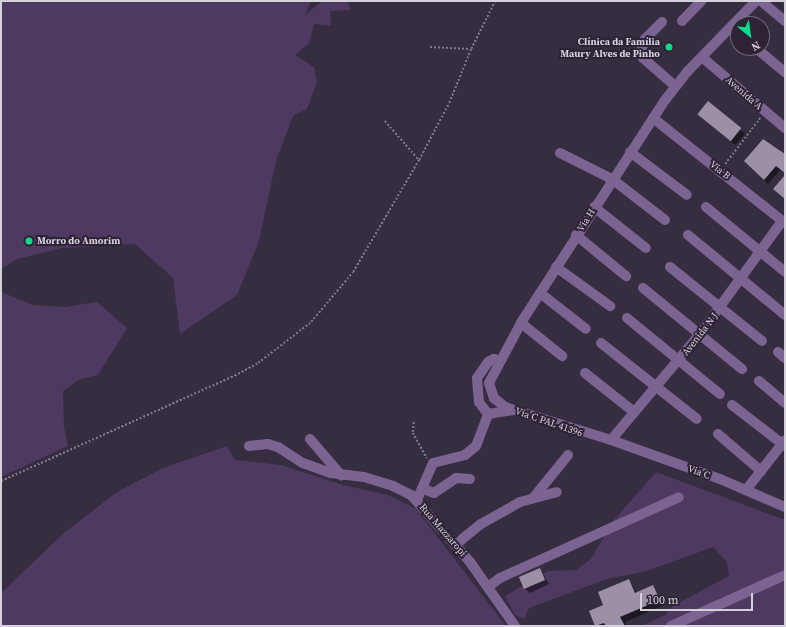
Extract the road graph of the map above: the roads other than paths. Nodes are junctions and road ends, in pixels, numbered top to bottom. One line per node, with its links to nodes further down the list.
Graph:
1 (701, 1): 5 (street)
2 (756, 1): 4 (street, Via H)
3 (761, 1): 6 (street)
4 (745, 16)
5 (682, 21)
6 (785, 21)
7 (662, 22): 12 (street)
8 (730, 34): 10 (street, Via H)
9 (766, 56): 11 (street)
10 (703, 58): 12 (street, Via H); 14 (street, Avenida A)
11 (785, 72)
12 (675, 86): 13 (street, Via H)
13 (652, 118): 15 (street, Via H); 22 (street, Via B)
14 (785, 128)
15 (630, 152): 17 (street, Via H); 18 (street)
16 (560, 153): 17 (street)
17 (612, 178): 19 (street, Via H); 21 (street)
18 (687, 195)
19 (594, 207): 23 (street, Via H); 25 (street)
20 (706, 207): 26 (street)
21 (665, 220)
22 (783, 222): 26 (street, Avenida N J)
23 (576, 235): 27 (street, Via H); 30 (street)
24 (688, 235): 31 (street)
25 (646, 248)
26 (761, 253): 29 (street); 31 (street, Avenida N J)
27 (556, 267): 33 (street, Via H); 34 (street)
28 (670, 267): 35 (street)
29 (785, 272)
30 (626, 276)
31 (742, 280): 35 (street, Avenida N J); 36 (street)
32 (643, 288): 40 (street)
33 (540, 293): 38 (street, Via H); 39 (street)
34 (610, 306)
35 (721, 307): 40 (street, Avenida N J); 41 (street)
36 (785, 315)
37 (627, 318): 45 (street)
38 (521, 323): 43 (street); 44 (street, Via H)
39 (586, 329)
40 (700, 334): 45 (street, Avenida N J); 46 (street)
41 (762, 341)
42 (601, 343): 49 (street)
43 (562, 356)
44 (499, 361): 50 (street, Via H); 56 (street)
45 (679, 361): 49 (street, Avenida N J); 51 (street)
46 (742, 369)
47 (586, 373): 55 (street)
48 (759, 381): 52 (street)
49 (656, 387): 55 (street, Avenida N J); 57 (street)
50 (491, 394): 54 (street, Via C PAL 41396)
51 (720, 394)
52 (785, 403)
53 (732, 405): 61 (street)
54 (514, 410): 56 (street); 60 (street, Via C PAL 41396)
55 (634, 412): 60 (street, Avenida N J)
56 (488, 414): 67 (street)
57 (697, 419)
58 (718, 434): 64 (street)
59 (310, 439): 65 (street)
60 (611, 440): 68 (street, Via C)
61 (784, 443): 64 (street)
62 (249, 446): 65 (street, Rua Mazzaropi)
63 (568, 456): 70 (street)
64 (761, 471): 68 (street)
65 (341, 474): 72 (street, Rua Mazzaropi)
66 (470, 479): 67 (street)
67 (424, 489): 72 (street)
68 (746, 490): 73 (street, Via C)
69 (557, 492): 70 (street)
70 (534, 497): 74 (street)
71 (679, 497): 76 (street)
72 (417, 500): 74 (street, Rua Mazzaropi)
73 (785, 507)
74 (455, 545): 76 (street, Rua Mazzaropi)
75 (785, 575): 78 (street)
76 (488, 587): 77 (street, Rua Mazzaropi)
77 (515, 626)
78 (671, 626)

